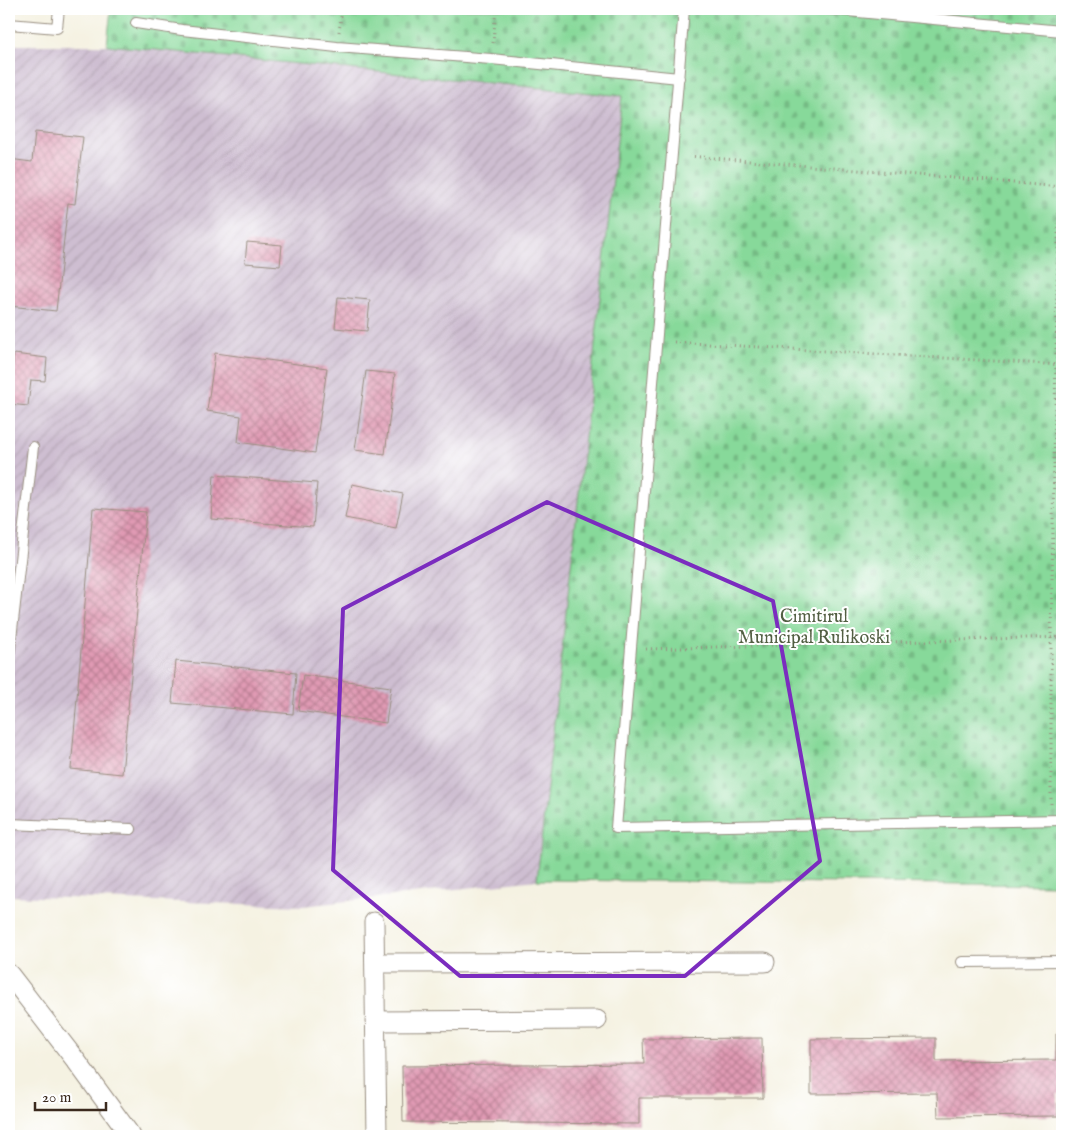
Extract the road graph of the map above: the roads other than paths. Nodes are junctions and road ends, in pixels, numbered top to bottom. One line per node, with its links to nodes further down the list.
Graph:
1 (59, 9): 5 (lane)
2 (684, 9): 7 (lane)
3 (826, 9): 6 (lane)
4 (136, 23): 7 (lane)
5 (9, 24)
6 (1062, 31)
7 (679, 78): 10 (lane)
8 (33, 447): 9 (lane)
9 (9, 656)
10 (1057, 820)
11 (9, 824): 12 (lane)
12 (131, 829)
13 (374, 922): 17 (street)
14 (1062, 960): 16 (lane)
15 (765, 962): 17 (street)
16 (962, 962)
17 (375, 963): 20 (street)
18 (9, 974): 21 (street)
19 (597, 1020): 20 (street)
20 (376, 1021): 22 (street)
21 (131, 1136)
22 (377, 1136)

